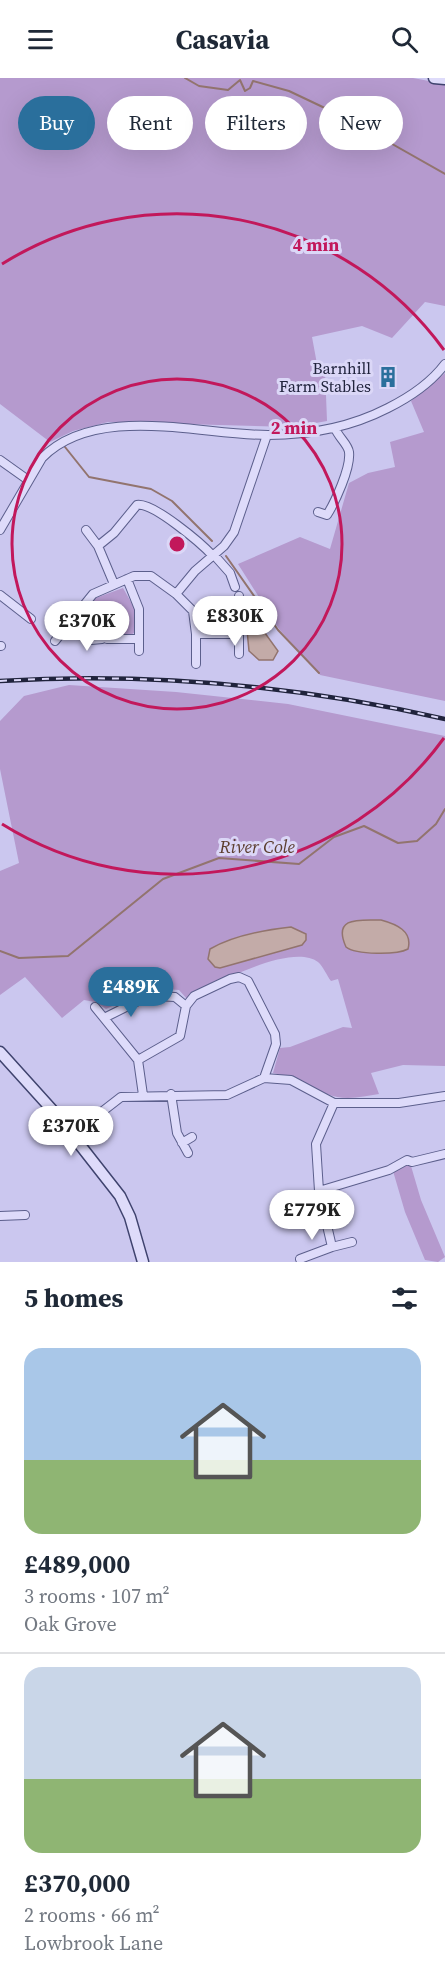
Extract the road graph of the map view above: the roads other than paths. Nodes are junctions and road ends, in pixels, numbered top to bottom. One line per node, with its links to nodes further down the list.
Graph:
1 (434, 78): 2 (street)
2 (445, 79)
3 (445, 364): 4 (street)
4 (335, 428): 5 (street); 8 (street)
5 (267, 435): 7 (street); 12 (street)
6 (0, 460): 7 (street)
7 (28, 480): 9 (street)
8 (318, 512)
9 (0, 530)
10 (86, 530): 11 (street)
11 (98, 546): 12 (street); 14 (street)
12 (214, 556): 15 (street); 16 (street)
13 (127, 579): 14 (street); 16 (street); 23 (street)
14 (114, 584): 20 (street)
15 (235, 587)
16 (176, 594): 21 (street)
17 (0, 595): 19 (street)
18 (239, 596): 22 (street)
19 (31, 619)
20 (71, 621): 23 (street); 24 (street)
21 (196, 634): 22 (street); 27 (street)
22 (239, 634): 26 (street)
23 (139, 639): 25 (street)
24 (56, 641)
25 (140, 651)
26 (239, 654)
27 (196, 664)
28 (156, 996): 30 (street)
29 (146, 997): 32 (street)
30 (186, 1006): 34 (street); 35 (street)
31 (95, 1007): 32 (street)
32 (104, 1018): 34 (street)
33 (0, 1052): 40 (street)
34 (138, 1060): 36 (street)
35 (264, 1078): 37 (street); 39 (street)
36 (143, 1095): 37 (street); 40 (street)
37 (171, 1095): 42 (street)
38 (445, 1096): 39 (street)
39 (334, 1103): 45 (street)
40 (72, 1135): 51 (street)
41 (192, 1137): 42 (street)
42 (182, 1143): 43 (street)
43 (188, 1153)
44 (445, 1154): 45 (street)
45 (319, 1191): 49 (street)
46 (25, 1215): 47 (street)
47 (0, 1216)
48 (352, 1242): 49 (street)
49 (332, 1247): 50 (street)
50 (300, 1259)
51 (143, 1262)

